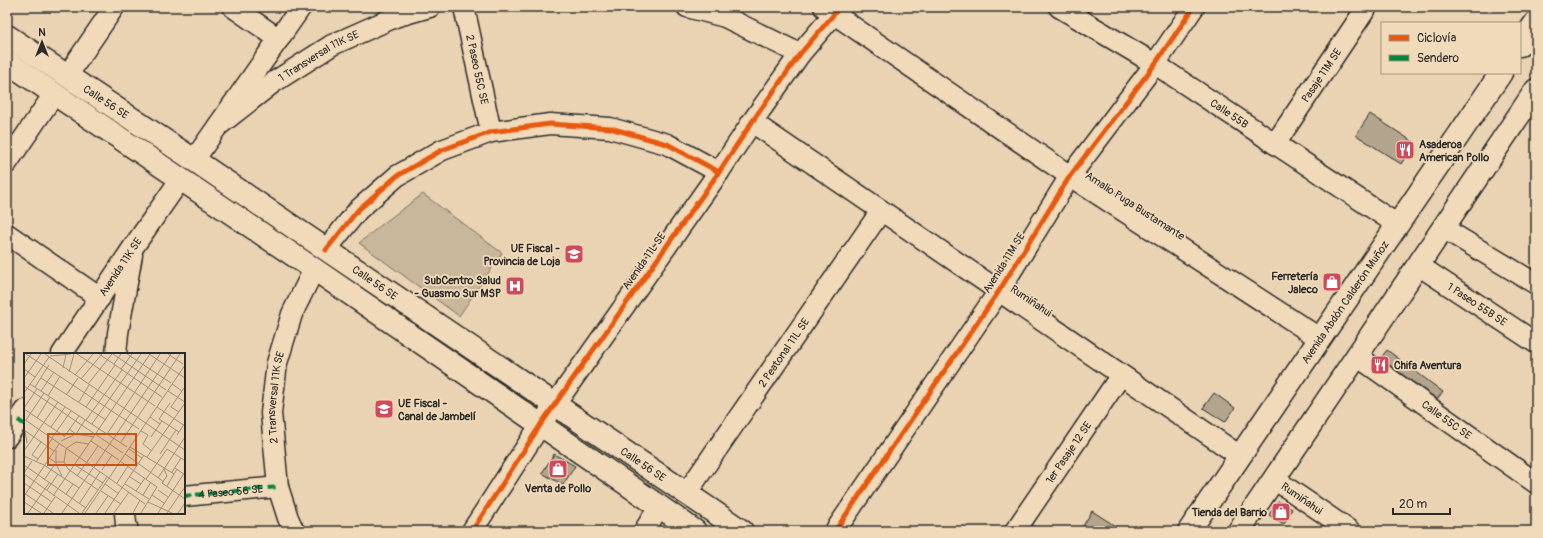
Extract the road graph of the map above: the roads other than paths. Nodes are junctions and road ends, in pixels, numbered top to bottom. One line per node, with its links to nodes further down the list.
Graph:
1 (114, 7): 19 (street)
2 (233, 7): 13 (street)
3 (301, 7): 13 (street)
4 (430, 7): 23 (street, 1 Transversal 11K SE)
5 (464, 7): 24 (street, 2 Paseo 55C SE)
6 (687, 7): 15 (street)
7 (1059, 7): 17 (street, Calle 55B)
8 (1194, 7): 17 (street, Avenida 11M SE)
9 (1367, 7): 25 (street, Pasaje 11M SE)
10 (833, 9): 15 (street, Avenida 11L SE); 29 (street, Amalio Puga Bustamante)
11 (1536, 22): 14 (main road)
12 (7, 36): 19 (main road, Calle 56 SE)
13 (279, 39): 23 (street)
14 (1521, 44)
15 (800, 54): 22 (street, Avenida 11L SE)
16 (7, 62): 21 (main road, Calle 56 SE)
17 (1155, 64): 25 (street, Calle 55B); 29 (street, Avenida 11M SE)
18 (1500, 74): 32 (main road, Avenida Abdón Calderón Muñoz)
19 (67, 76): 26 (main road, Calle 56 SE)
20 (1536, 90): 33 (main road)
21 (54, 94): 27 (street); 30 (main road, Calle 56 SE)
22 (752, 122): 28 (street, Avenida 11L SE); 31 (street, Rumiñahui)
23 (218, 126): 26 (street)
24 (491, 132): 28 (street); 36 (street)
25 (1275, 144): 32 (street, Calle 55B)
26 (194, 160): 36 (main road, Calle 56 SE)
27 (7, 163)
28 (719, 172): 48 (street, Avenida 11L SE)
29 (1070, 176): 40 (street, Avenida 11M SE); 42 (street, Amalio Puga Bustamante)
30 (180, 180): 35 (street, Avenida 11K SE); 38 (main road, Calle 56 SE)
31 (881, 211): 40 (street, Rumiñahui); 56 (street, 2 Peatonal 11L SE)
32 (1398, 224): 42 (main road, Avenida Abdón Calderón Muñoz)
33 (1443, 228): 37 (main road); 39 (street)
34 (7, 234): 41 (street)
35 (134, 246): 41 (street, Avenida 11K SE); 45 (street)
36 (326, 250): 48 (main road, Calle 56 SE)
37 (1418, 265): 43 (street, 1 Paseo 55B SE); 46 (main road)
38 (314, 269): 50 (main road, Calle 56 SE); 55 (street, 2 Transversal 11K SE)
39 (1536, 284)
40 (999, 291): 47 (street, Rumiñahui); 64 (street, Avenida 11M SE)
41 (100, 298): 44 (street, Avenida 11K SE)
42 (1319, 338): 52 (main road, Avenida Abdón Calderón Muñoz)
43 (1536, 343)
44 (63, 353)
45 (116, 353)
46 (1357, 356): 53 (main road); 54 (street, Calle 55C SE)
47 (1121, 374): 52 (street, Rumiñahui); 65 (street, 1er Pasaje 12 SE)
48 (555, 405): 50 (street, Avenida 11L SE); 56 (main road, Calle 56 SE)
49 (23, 418): 51 (street)
50 (541, 424): 58 (main road, Calle 56 SE); 60 (street, Avenida 11L SE)
51 (7, 437)
52 (1240, 456): 66 (main road, Avenida Abdón Calderón Muñoz)
53 (1274, 479): 67 (main road); 68 (street, Rumiñahui)
54 (1536, 483)
55 (278, 487): 57 (street, 4 Paseo 56 SE); 59 (street, 2 Transversal 11K SE)
56 (686, 494): 63 (main road, Calle 56 SE)
57 (185, 496)
58 (659, 507): 61 (street); 62 (main road, Calle 56 SE)
59 (294, 531)
60 (472, 531)
61 (644, 531)
62 (695, 531)
63 (742, 531)
64 (835, 531)
65 (1015, 531)
66 (1189, 531)
67 (1239, 531)
68 (1350, 531)

